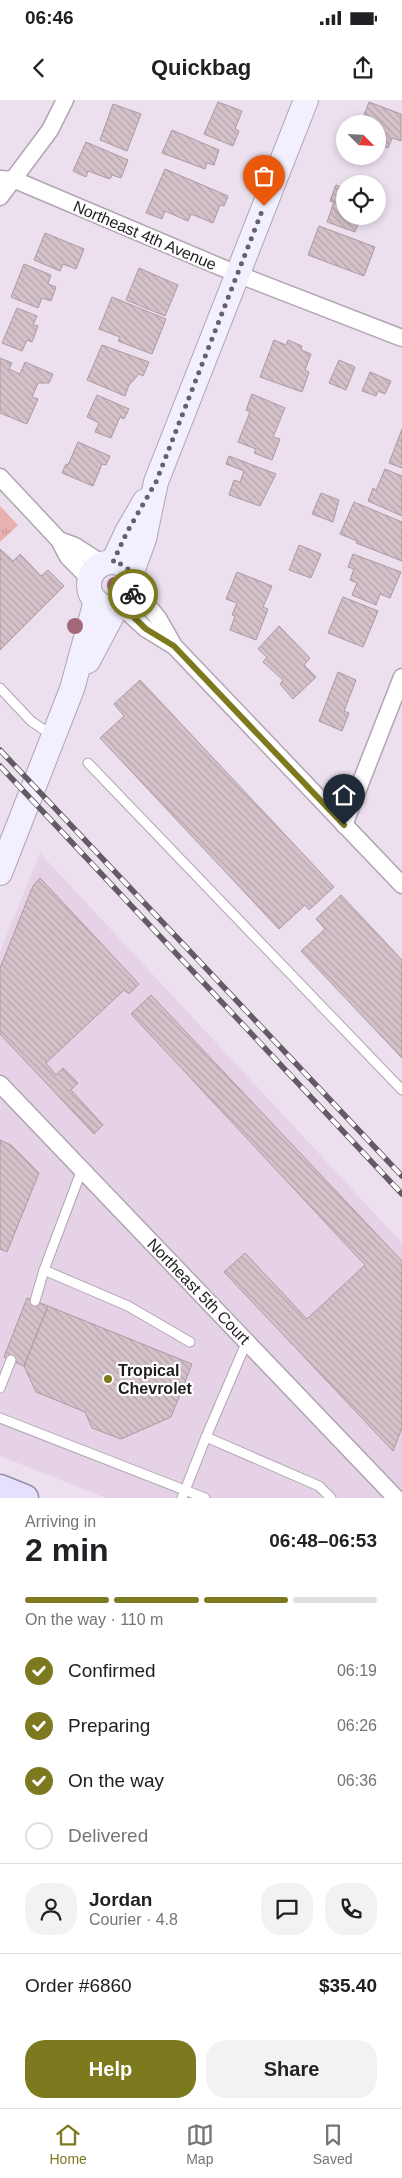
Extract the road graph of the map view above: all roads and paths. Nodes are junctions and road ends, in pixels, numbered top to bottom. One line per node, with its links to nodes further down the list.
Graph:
1 (65, 100): 3 (street)
2 (306, 100): 5 (street)
3 (8, 179): 4 (street); 5 (street, Northeast 4th Avenue)
4 (0, 197)
5 (237, 274): 6 (street, Northeast 4th Avenue); 8 (street)
6 (402, 338)
7 (0, 478): 8 (street)
8 (113, 585): 11 (street); 13 (street)
9 (402, 677): 13 (street)
10 (0, 688): 11 (lane)
11 (53, 736): 14 (street)
12 (88, 763): 17 (lane)
13 (344, 825): 15 (street)
14 (0, 873)
15 (402, 885)
16 (0, 1084): 18 (street, Northeast 5th Court)
17 (402, 1090)
18 (82, 1169): 19 (lane); 21 (street, Northeast 5th Court)
19 (44, 1270): 20 (lane); 22 (lane)
20 (35, 1301)
21 (247, 1341): 26 (lane); 32 (street, Northeast 5th Court)
22 (190, 1342)
23 (11, 1360): 24 (lane)
24 (0, 1388)
25 (0, 1418): 28 (lane)
26 (206, 1437): 28 (lane); 31 (lane)
27 (0, 1488): 29 (main road)
28 (183, 1494): 30 (lane)
29 (25, 1498)
30 (205, 1498)
31 (331, 1498)
32 (396, 1498)

